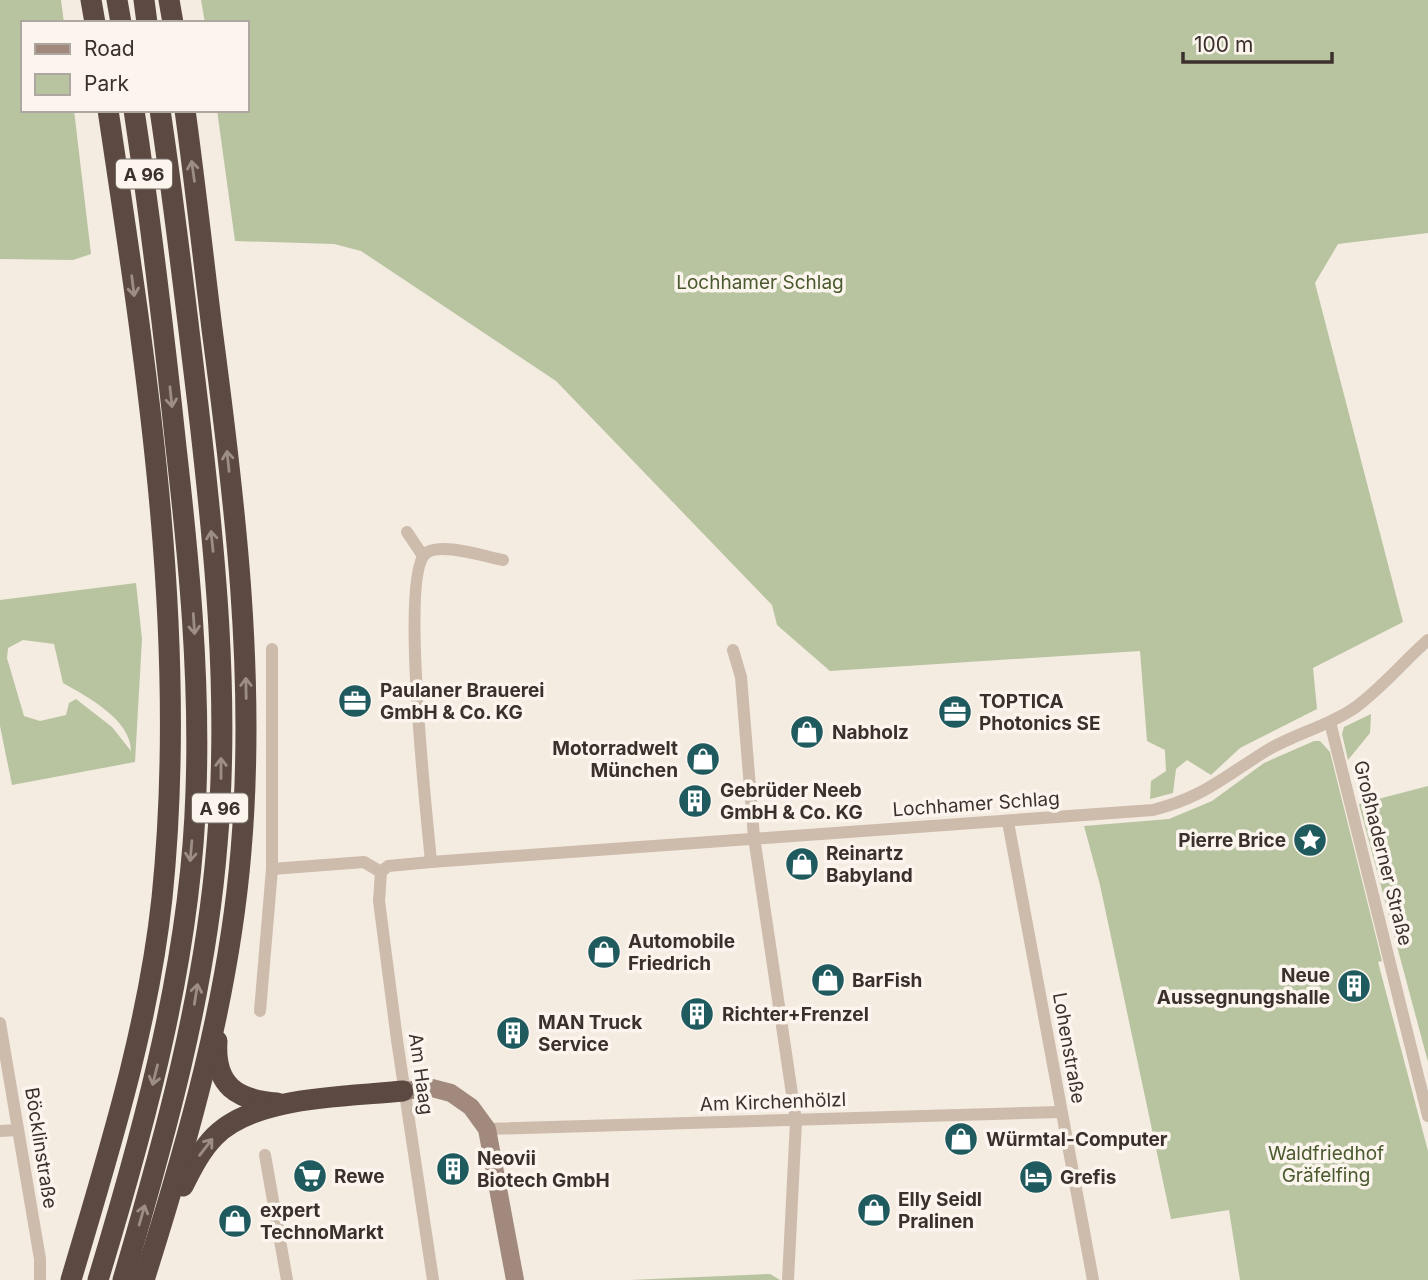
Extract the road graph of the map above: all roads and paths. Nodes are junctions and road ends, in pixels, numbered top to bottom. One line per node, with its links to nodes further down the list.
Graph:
1 (91, 0): 5 (highway)
2 (117, 0): 6 (highway)
3 (144, 0): 7 (highway)
4 (169, 0): 8 (highway)
5 (95, 21)
6 (121, 21)
7 (148, 21)
8 (173, 21)
9 (108, 112): 39 (highway, one-way to 39)
10 (134, 112): 40 (highway, A 96, one-way to 40)
11 (160, 112): 41 (highway, A 96, one-way to 11)
12 (185, 112): 25 (highway, one-way to 12)
13 (407, 532): 14 (street)
14 (423, 556): 15 (street); 22 (street)
15 (503, 560)
16 (1428, 640): 19 (street, Lochhamer Schlag)
17 (272, 649): 23 (street)
18 (733, 650): 21 (street)
19 (1330, 722): 20 (street, Lochhamer Schlag); 31 (street, Großhaderner Straße)
20 (1008, 822): 21 (street, Lochhamer Schlag); 30 (street, Lohenstraße)
21 (754, 836): 22 (street, Lochhamer Schlag); 32 (street)
22 (431, 862): 24 (street, Lochhamer Schlag)
23 (272, 869): 24 (street, Lochhamer Schlag); 26 (street)
24 (380, 872): 28 (street, Am Haag)
25 (220, 1000): 29 (highway); 37 (highway)
26 (260, 1011)
27 (0, 1023): 34 (street, Böcklinstraße)
28 (403, 1091): 29 (highway); 33 (main road); 44 (street, Am Haag)
29 (290, 1104): 37 (highway, one-way to 29)
30 (1060, 1112): 32 (street, Am Kirchenhölzl); 47 (street, Lohenstraße)
31 (1428, 1116)
32 (796, 1121): 33 (street, Am Kirchenhölzl); 46 (street)
33 (487, 1129): 45 (main road)
34 (18, 1130): 35 (street); 38 (street, Böcklinstraße)
35 (0, 1131)
36 (265, 1155): 43 (street)
37 (160, 1228): 42 (highway)
38 (40, 1280)
39 (71, 1280)
40 (98, 1280)
41 (123, 1280)
42 (144, 1280)
43 (287, 1280)
44 (433, 1280)
45 (515, 1280)
46 (788, 1280)
47 (1093, 1280)

